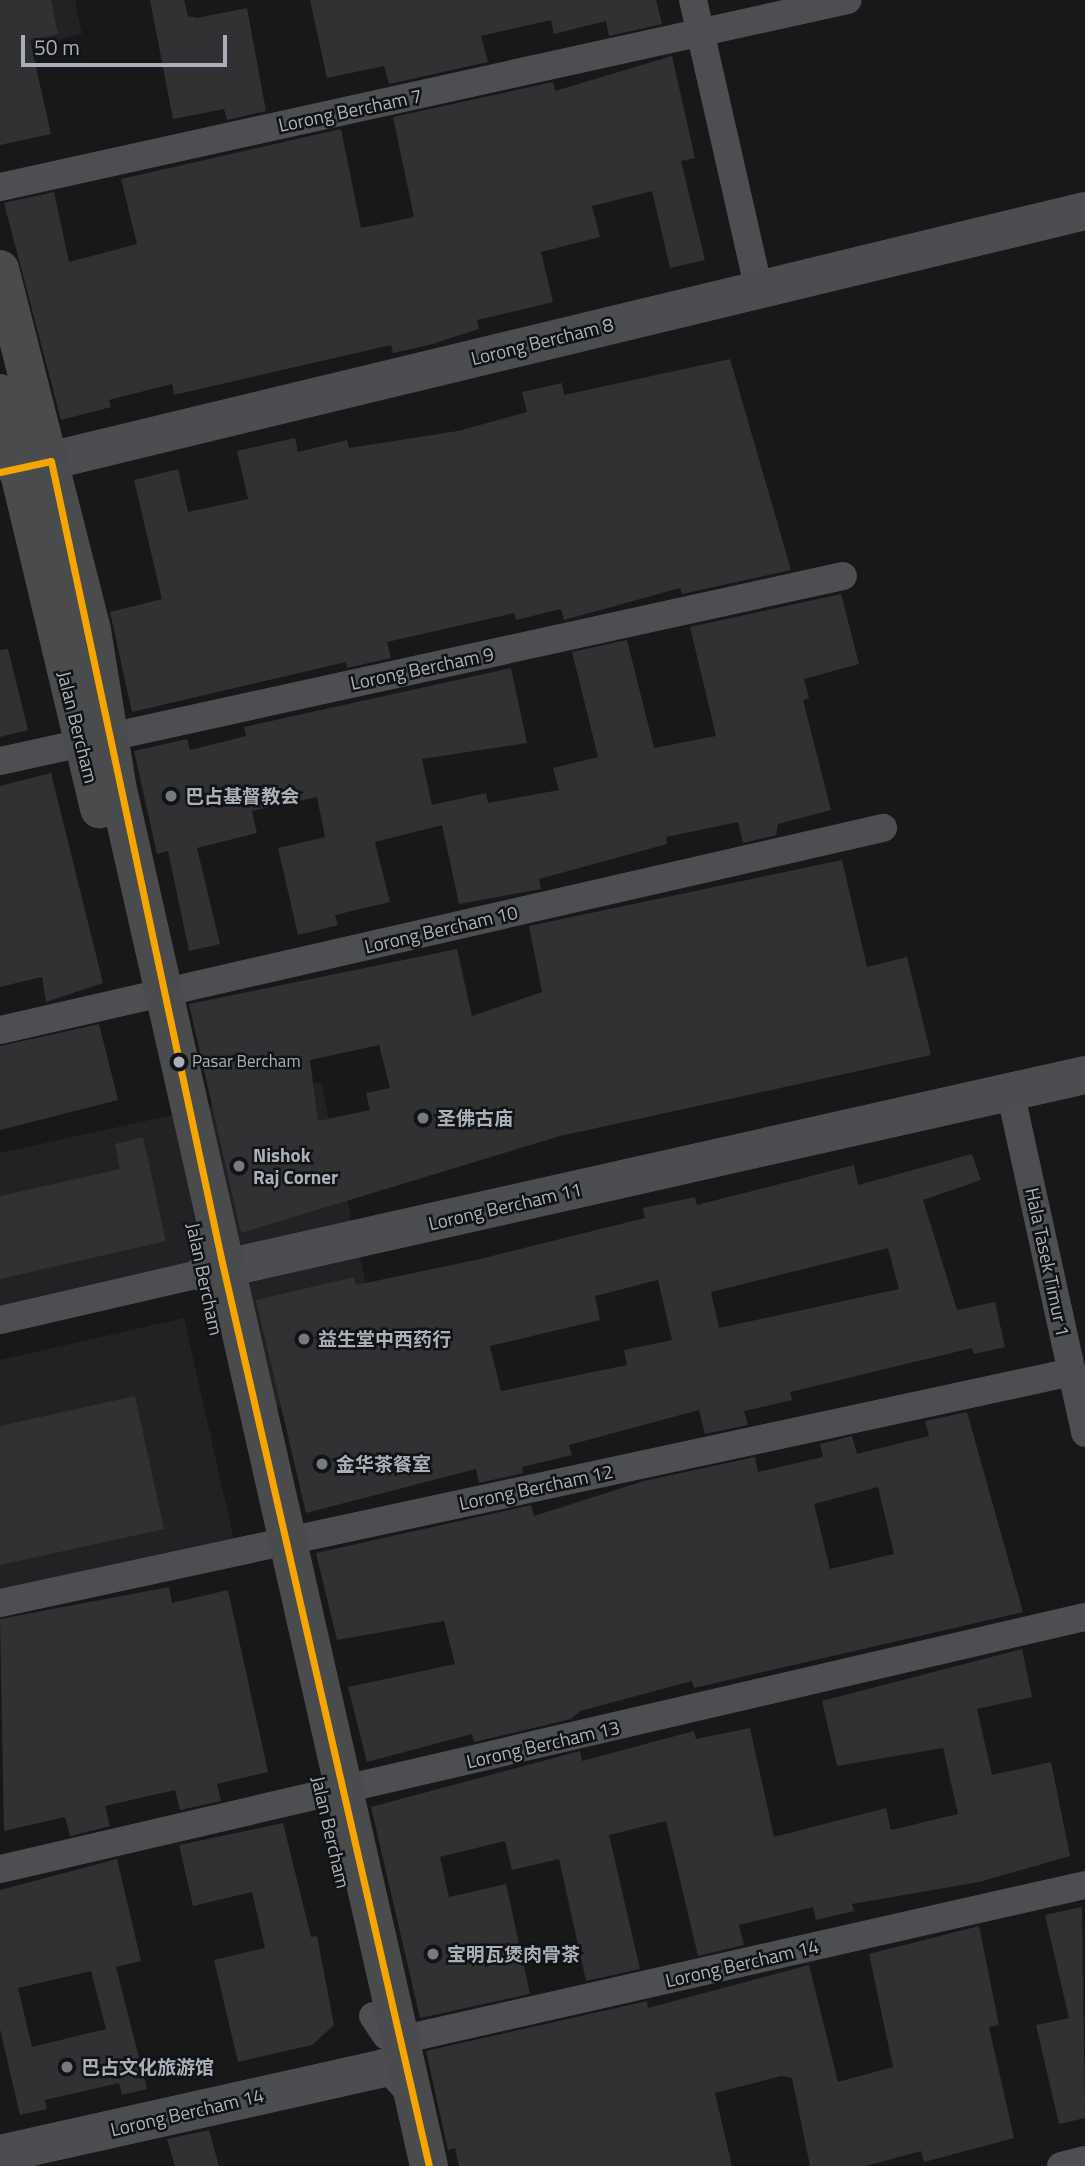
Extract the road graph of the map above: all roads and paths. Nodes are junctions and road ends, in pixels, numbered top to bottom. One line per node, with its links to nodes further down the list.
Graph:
1 (692, 0): 3 (street)
2 (848, 0): 3 (street, Lorong Bercham 7)
3 (700, 33): 4 (street, Lorong Bercham 7); 7 (street)
4 (0, 187)
5 (1085, 211): 7 (street, Lorong Bercham 8)
6 (0, 269): 9 (main road, Jalan Bercham)
7 (758, 286): 9 (street, Lorong Bercham 8)
8 (0, 393): 9 (main road, Jalan Bercham)
9 (22, 467): 11 (main road, Jalan Bercham)
10 (843, 576): 11 (street, Lorong Bercham 9)
11 (96, 740): 12 (street, Lorong Bercham 9); 14 (main road, Jalan Bercham)
12 (0, 761)
13 (883, 828): 14 (street, Lorong Bercham 10)
14 (155, 995): 15 (street, Lorong Bercham 10); 18 (main road, Jalan Bercham)
15 (0, 1030)
16 (1085, 1075): 17 (street, Lorong Bercham 11)
17 (1010, 1091): 18 (street, Lorong Bercham 11); 20 (street, Hala Tasek Timur 1)
18 (214, 1271): 19 (street, Lorong Bercham 11); 22 (main road, Jalan Bercham)
19 (0, 1320)
20 (1072, 1371): 21 (street, Hala Tasek Timur 1); 22 (street, Lorong Bercham 12)
21 (1085, 1433)
22 (275, 1543): 23 (street, Lorong Bercham 12); 25 (main road, Jalan Bercham)
23 (0, 1603)
24 (1085, 1617): 25 (street, Lorong Bercham 13)
25 (333, 1793): 26 (street, Lorong Bercham 13); 28 (main road, Jalan Bercham)
26 (0, 1869)
27 (1085, 1885): 28 (street, Lorong Bercham 14)
28 (392, 2052): 29 (street, Lorong Bercham 14); 31 (main road, Jalan Bercham); 32 (main road, Jalan Bercham)
29 (0, 2154)
30 (1085, 2160): 33 (street)
31 (407, 2166)
32 (429, 2166)
33 (1061, 2166)

